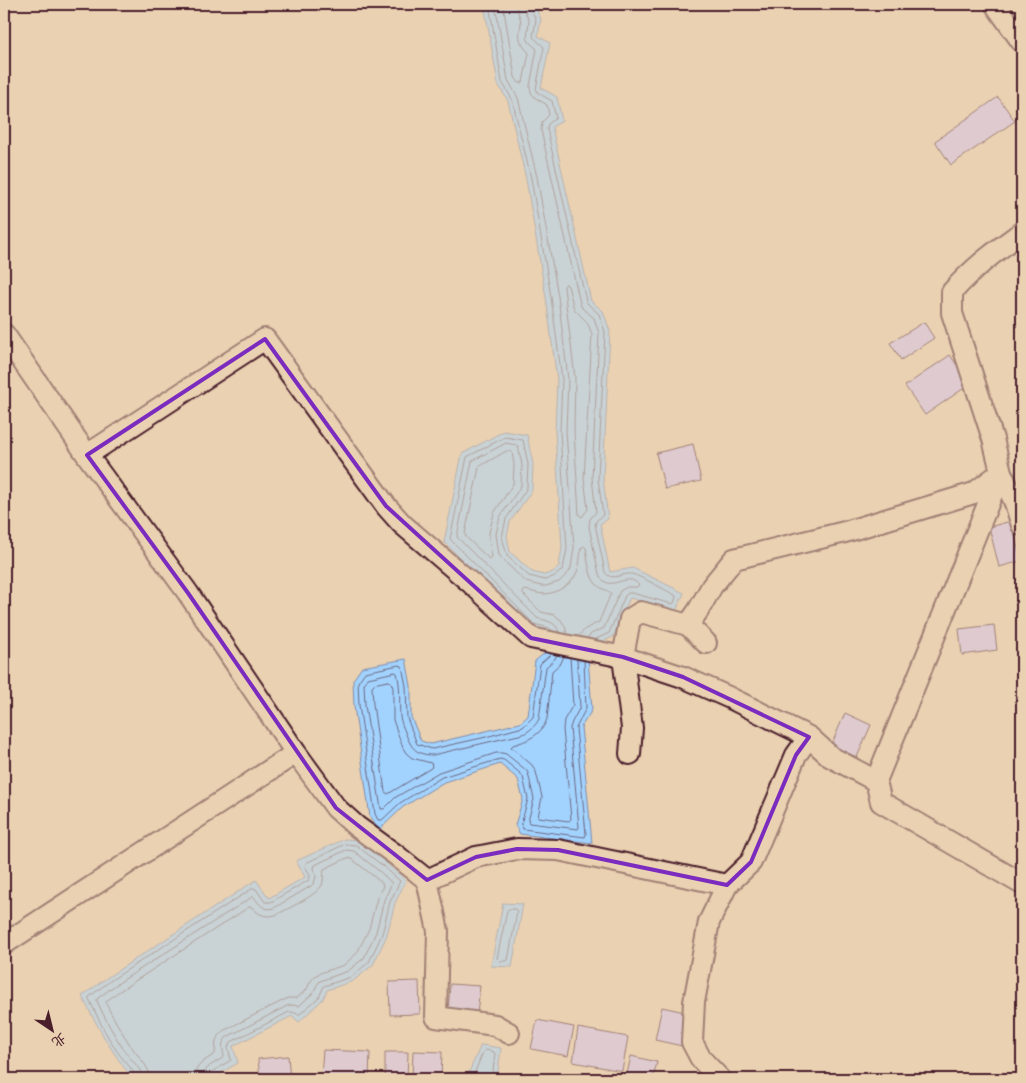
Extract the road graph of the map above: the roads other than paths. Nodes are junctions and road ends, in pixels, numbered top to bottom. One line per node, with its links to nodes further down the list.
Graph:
1 (996, 4): 2 (street)
2 (1022, 42)
3 (1022, 232): 6 (street)
4 (4, 334): 5 (street)
5 (87, 455): 10 (street); 12 (street)
6 (1001, 472): 7 (street); 8 (street); 14 (street)
7 (1022, 525)
8 (688, 625): 9 (street); 10 (street)
9 (706, 643)
10 (623, 657): 11 (street); 13 (street)
11 (809, 737): 14 (street); 17 (street)
12 (296, 753): 15 (street); 18 (street)
13 (630, 754)
14 (876, 781): 16 (street)
15 (427, 880): 17 (street); 19 (street)
16 (1022, 884)
17 (726, 885): 20 (street)
18 (4, 944)
19 (509, 1033)
20 (720, 1079)

